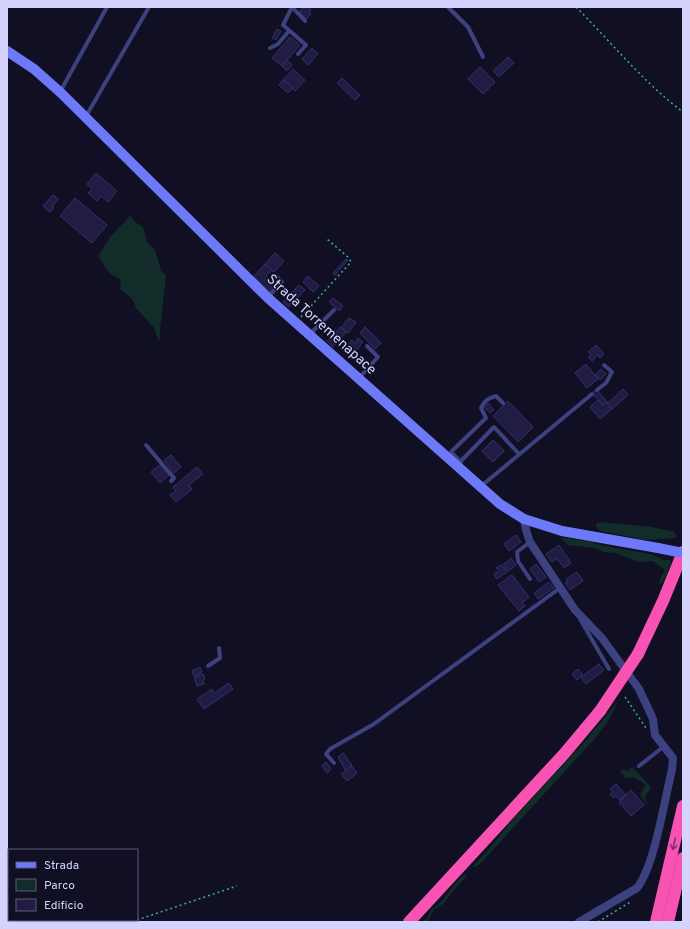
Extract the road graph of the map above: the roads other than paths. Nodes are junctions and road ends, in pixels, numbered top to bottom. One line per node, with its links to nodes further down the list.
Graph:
1 (107, 7): 11 (lane)
2 (149, 7): 12 (lane)
3 (292, 7): 5 (lane); 6 (lane)
4 (448, 7): 10 (lane)
5 (305, 21)
6 (289, 31): 7 (lane); 9 (lane)
7 (270, 48)
8 (7, 51): 11 (street, Strada Torremenapace)
9 (298, 54)
10 (483, 57)
11 (60, 92): 12 (street, Strada Torremenapace)
12 (85, 118): 14 (street, Strada Torremenapace)
13 (277, 277): 14 (lane)
14 (268, 298): 18 (street, Strada Torremenapace)
15 (334, 310): 16 (lane)
16 (320, 324): 17 (lane); 18 (lane)
17 (328, 332)
18 (310, 335): 21 (street, Strada Torremenapace)
19 (367, 346): 21 (lane)
20 (604, 365): 22 (lane)
21 (359, 378): 27 (street, Strada Torremenapace)
22 (597, 390)
23 (592, 394): 26 (lane)
24 (503, 403): 27 (lane)
25 (146, 445): 28 (lane)
26 (519, 454): 27 (lane); 29 (lane)
27 (458, 464): 29 (street, Strada Torremenapace)
28 (171, 481)
29 (480, 487): 30 (street, Strada Torremenapace)
30 (524, 519): 31 (street); 32 (street, Strada Torremenapace, bridge)
31 (530, 542): 33 (lane); 34 (street)
32 (683, 552): 44 (highway, bridge)
33 (530, 579)
34 (560, 588): 35 (street); 40 (lane)
35 (575, 610): 38 (lane); 39 (street)
36 (219, 648): 37 (lane)
37 (208, 666)
38 (609, 669)
39 (663, 747): 41 (lane); 45 (street)
40 (334, 763)
41 (639, 766)
42 (683, 806): 46 (highway, one-way to 46)
43 (683, 858): 47 (highway)
44 (410, 922)
45 (580, 922)
46 (656, 922)
47 (668, 922)

